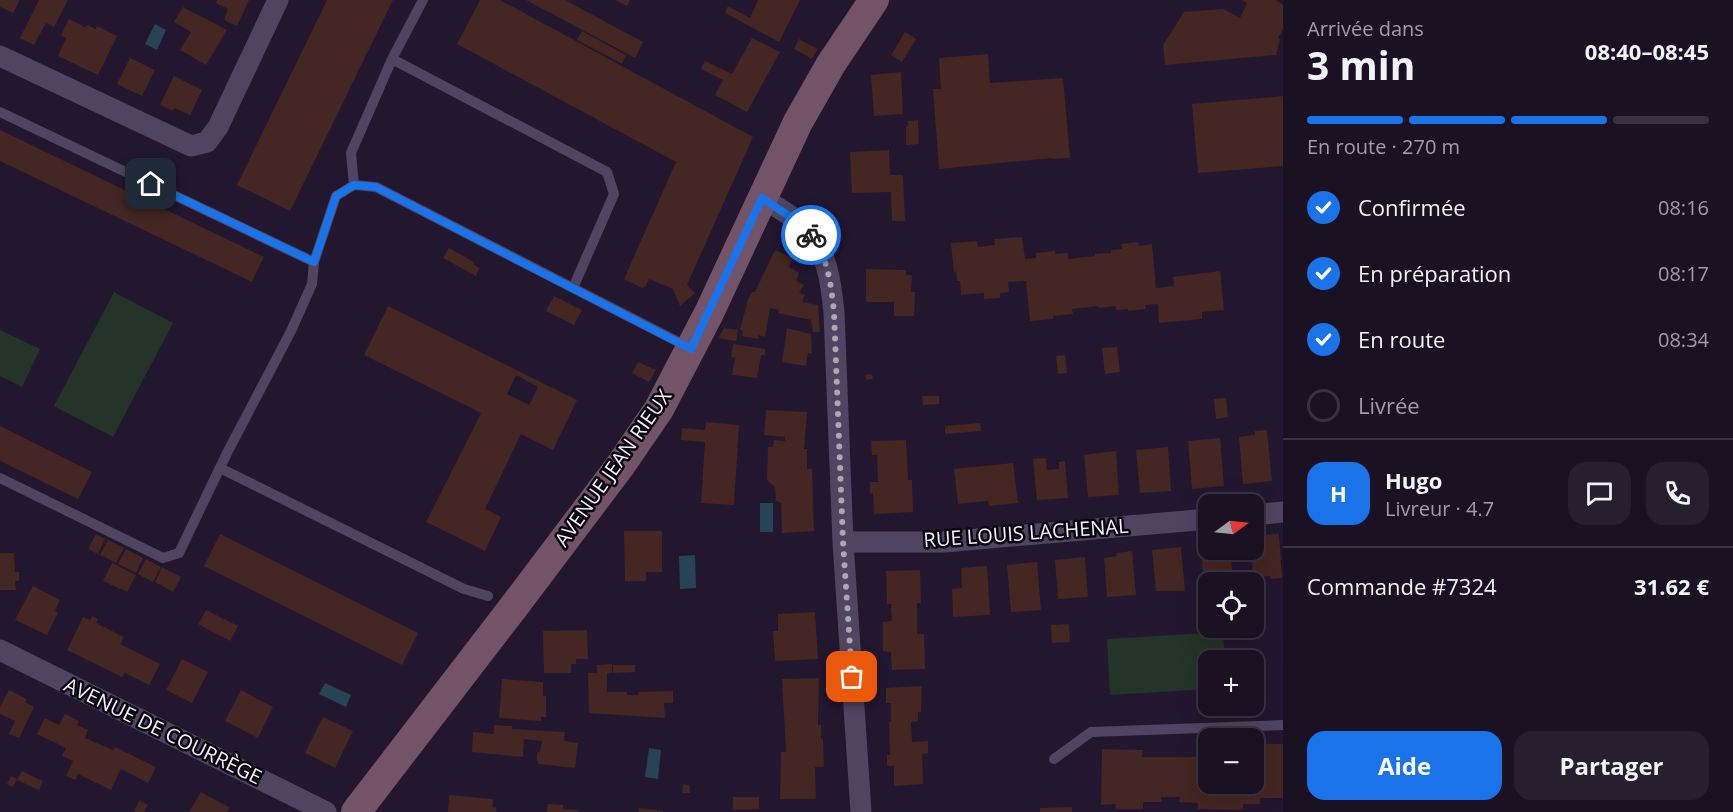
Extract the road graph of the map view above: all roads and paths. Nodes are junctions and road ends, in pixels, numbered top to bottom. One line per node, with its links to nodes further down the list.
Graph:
1 (278, 0): 4 (street)
2 (423, 0): 5 (lane)
3 (874, 0): 8 (main road, AVENUE JEAN RIEUX)
4 (0, 56)
5 (392, 59): 7 (lane); 10 (lane)
6 (0, 112): 9 (lane)
7 (354, 185): 9 (lane); 10 (lane)
8 (762, 198): 11 (main road, AVENUE JEAN RIEUX); 17 (street)
9 (314, 262): 12 (lane)
10 (573, 288): 11 (lane)
11 (691, 349): 23 (main road, AVENUE JEAN RIEUX)
12 (220, 468): 13 (lane); 18 (lane)
13 (0, 478)
14 (1283, 512): 15 (street)
15 (1264, 513)
16 (1198, 520): 17 (street, RUE LOUIS LACHENAL)
17 (843, 542): 24 (street)
18 (488, 596)
19 (0, 650): 22 (street, AVENUE DE COURRÈGE)
20 (1283, 725): 21 (lane)
21 (1054, 759)
22 (326, 812)
23 (356, 812)
24 (861, 812)

